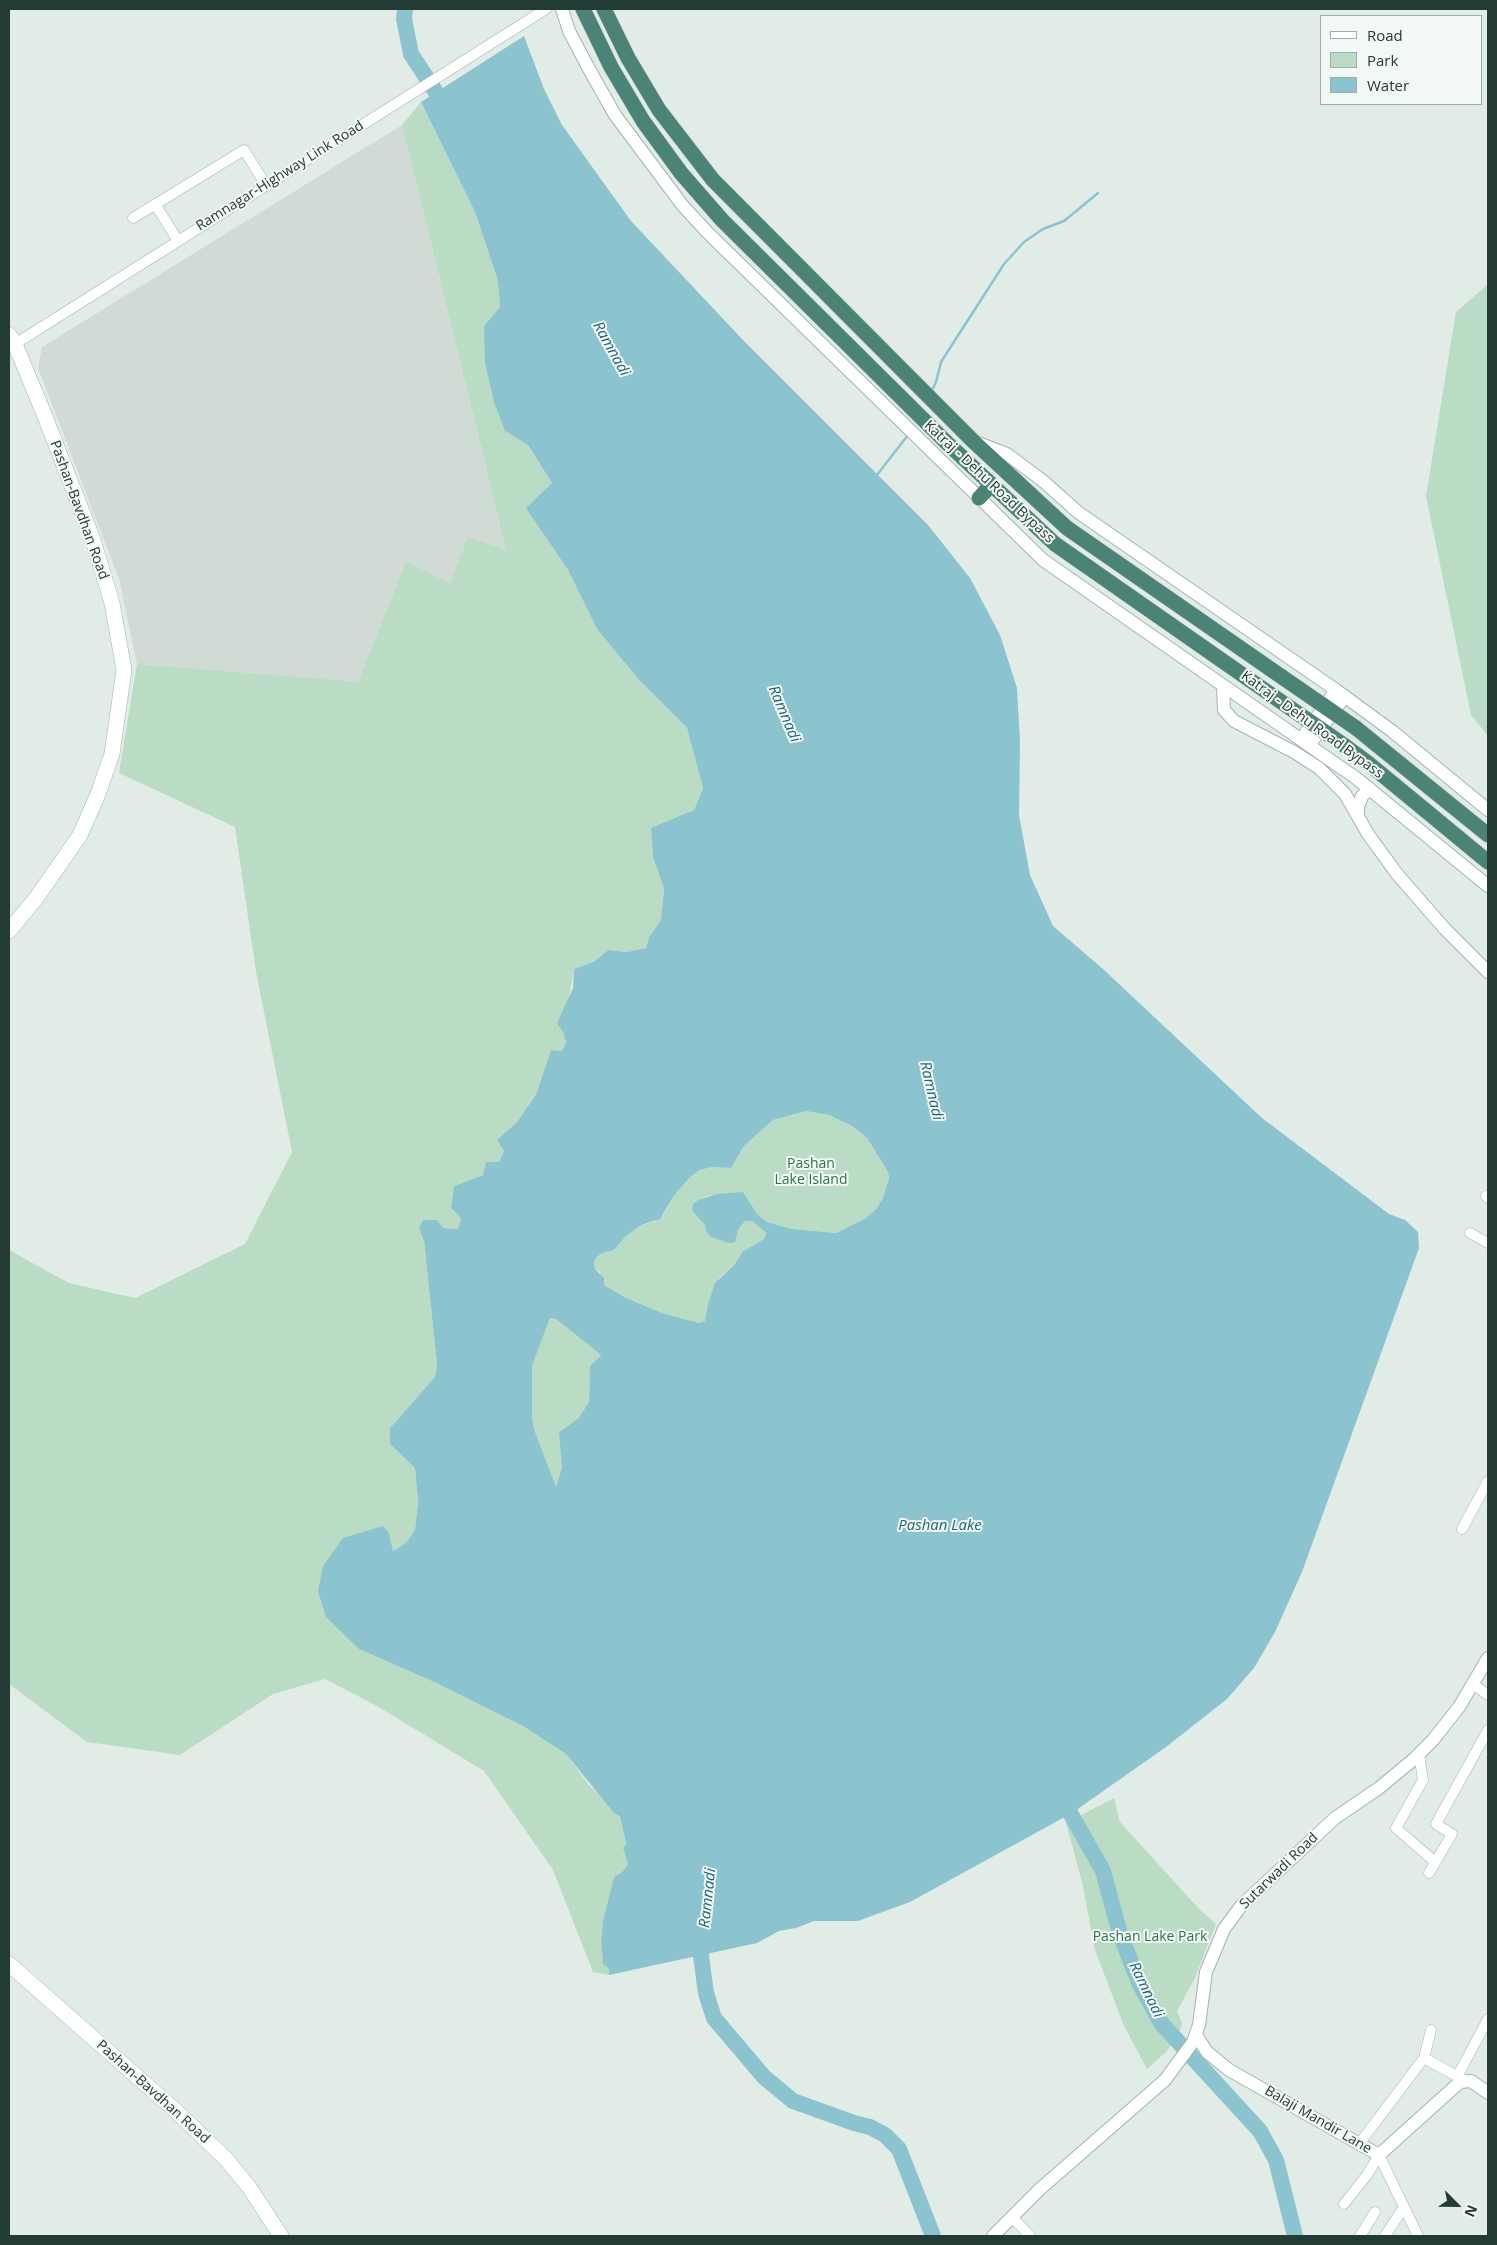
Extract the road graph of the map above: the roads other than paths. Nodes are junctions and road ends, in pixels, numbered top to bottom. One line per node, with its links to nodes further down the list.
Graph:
1 (546, 9): 5 (street, Ramnagar-Highway Link Road)
2 (562, 9): 12 (street)
3 (583, 9): 11 (highway, Katraj - Dehu Road Bypass)
4 (604, 9): 10 (highway, Katraj - Dehu Road Bypass)
5 (266, 185): 6 (street); 8 (street, Ramnagar-Highway Link Road)
6 (155, 204): 7 (street); 8 (street)
7 (133, 218)
8 (178, 241): 9 (street, Ramnagar-Highway Link Road)
9 (12, 340): 22 (main road, Pashan-Bavdhan Road)
10 (974, 442): 14 (street); 19 (highway, Katraj - Dehu Road Bypass, bridge)
11 (990, 485): 12 (highway); 20 (highway, Katraj - Dehu Road Bypass, bridge)
12 (979, 498): 13 (street)
13 (1223, 687): 15 (street); 18 (street)
14 (1340, 693): 15 (street); 17 (street)
15 (1306, 741): 16 (street)
16 (1370, 789): 18 (street); 21 (street)
17 (1488, 810)
18 (1358, 816): 23 (street)
19 (1488, 836)
20 (1488, 862)
21 (1488, 886)
22 (9, 931)
23 (1488, 972)
24 (1470, 1232): 25 (street)
25 (1488, 1243)
26 (1488, 1480): 27 (street)
27 (1462, 1529)
28 (1488, 1658): 29 (street, Sutarwadi Road)
29 (1472, 1684): 30 (street); 32 (street, Sutarwadi Road)
30 (1488, 1695)
31 (1488, 1730): 33 (street)
32 (1419, 1754): 33 (street); 38 (street, Sutarwadi Road)
33 (1435, 1862): 34 (street)
34 (1429, 1873)
35 (9, 1964): 48 (main road, Pashan-Bavdhan Road)
36 (1488, 2019): 40 (street)
37 (1431, 2030): 39 (street)
38 (1195, 2038): 42 (street, Balaji Mandir Lane); 47 (street, Sutarwadi Road)
39 (1424, 2058): 40 (street); 42 (street)
40 (1461, 2079): 41 (street); 43 (street, Balaji Mandir Lane)
41 (1488, 2093)
42 (1359, 2144): 43 (street, Balaji Mandir Lane)
43 (1379, 2155): 44 (street); 45 (street)
44 (1344, 2204)
45 (1404, 2207): 52 (street); 53 (street)
46 (1375, 2212): 51 (street)
47 (1012, 2217): 49 (street, Sutarwadi Road); 50 (street)
48 (280, 2236)
49 (993, 2236)
50 (1030, 2236)
51 (1360, 2236)
52 (1385, 2236)
53 (1418, 2236)

